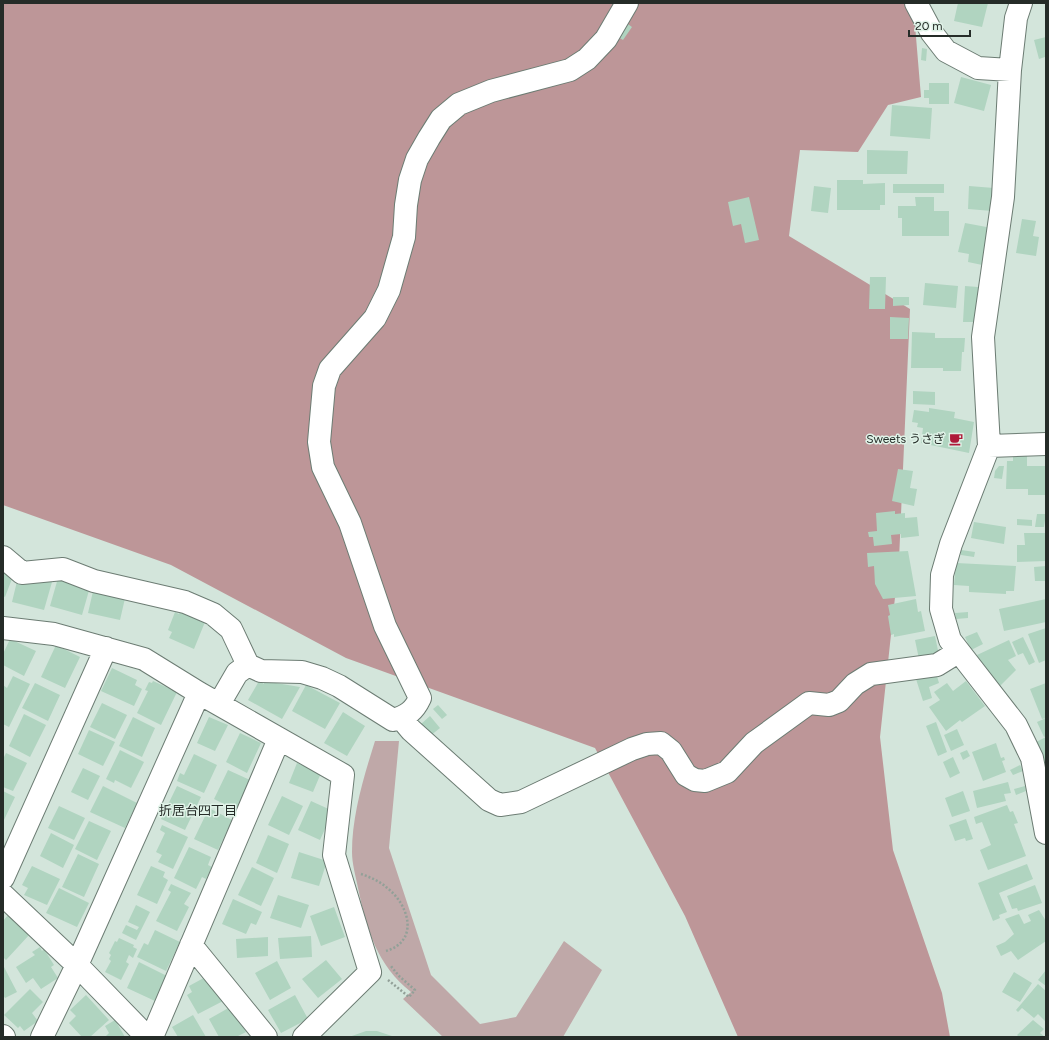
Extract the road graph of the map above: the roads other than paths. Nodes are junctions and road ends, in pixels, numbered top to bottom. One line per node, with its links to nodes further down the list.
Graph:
1 (627, 3): 14 (street)
2 (916, 3): 4 (street)
3 (1021, 3): 4 (street)
4 (1010, 70): 6 (street)
5 (1046, 444): 6 (street)
6 (989, 446): 10 (street)
7 (3, 557): 11 (street)
8 (3, 628): 9 (street)
9 (106, 648): 12 (street); 18 (street)
10 (958, 652): 14 (street); 16 (street)
11 (248, 665): 13 (street); 14 (street)
12 (199, 693): 13 (street); 21 (street)
13 (219, 704): 15 (street)
14 (404, 717)
15 (279, 739): 20 (street); 26 (street)
16 (1042, 786): 17 (street)
17 (1046, 833)
18 (3, 878)
19 (3, 895): 21 (street)
20 (191, 945): 24 (street); 25 (street)
21 (77, 965): 22 (street); 23 (street)
22 (42, 1037)
23 (147, 1037)
24 (152, 1037)
25 (266, 1037)
26 (304, 1037)

